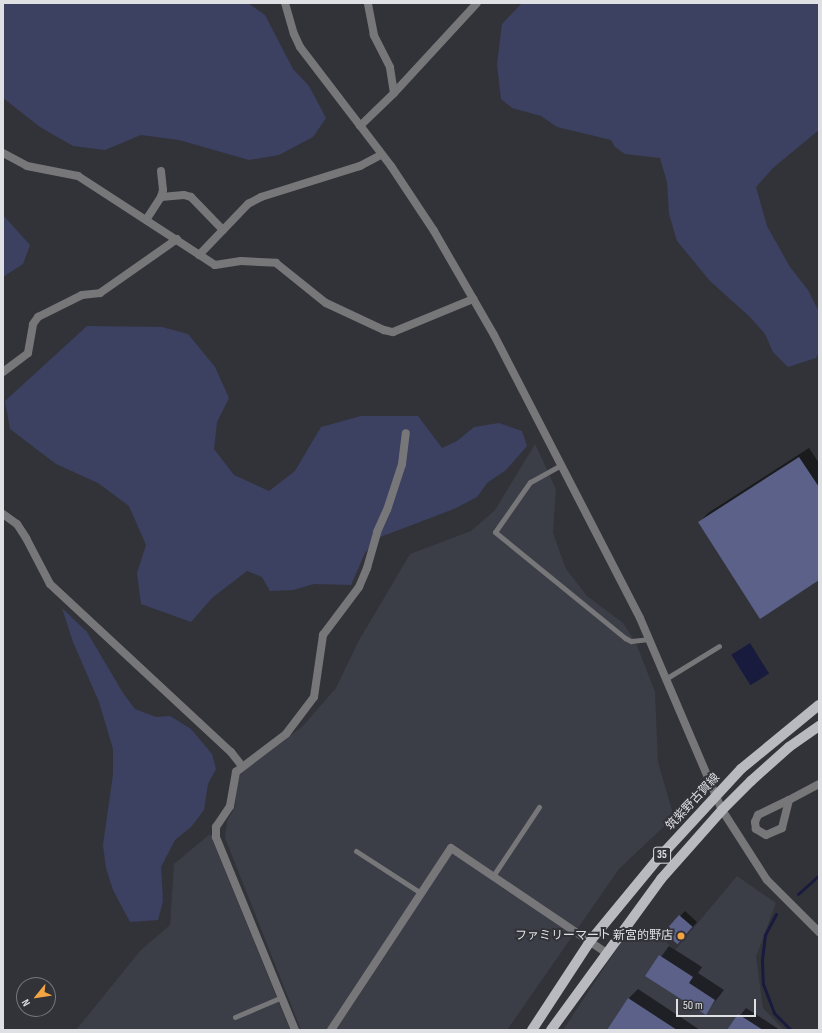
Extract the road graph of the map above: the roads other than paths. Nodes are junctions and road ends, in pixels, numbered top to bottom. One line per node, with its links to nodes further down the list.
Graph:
1 (285, 3): 5 (street)
2 (368, 3): 4 (street)
3 (477, 3): 4 (street)
4 (394, 93): 5 (street)
5 (360, 126): 7 (street)
6 (3, 153): 10 (street)
7 (381, 155): 11 (street); 14 (street)
8 (160, 171): 9 (street)
9 (161, 197): 10 (street); 11 (street)
10 (146, 220): 12 (street)
11 (223, 230): 13 (street)
12 (177, 239): 13 (street); 15 (street)
13 (200, 255): 14 (street)
14 (473, 299): 17 (street)
15 (3, 372)
16 (406, 433): 24 (street)
17 (561, 465): 19 (street); 19 (lane)
18 (3, 514): 24 (street)
19 (649, 639): 21 (street)
20 (719, 646): 21 (lane)
21 (667, 678): 26 (street)
22 (819, 704): 26 (main road, 筑紫野古賀線 / 35)
23 (819, 726): 29 (main road, 35)
24 (242, 766): 36 (street)
25 (819, 784): 27 (street)
26 (715, 796): 29 (street); 34 (main road, 筑紫野古賀線 / 35)
27 (789, 800): 27 (street)
28 (539, 807): 31 (lane)
29 (722, 810): 33 (street); 35 (main road, 35)
30 (356, 851): 32 (lane)
31 (493, 876): 32 (street); 34 (street)
32 (421, 893): 39 (street)
33 (819, 932)
34 (591, 940): 35 (street); 40 (main road, 筑紫野古賀線 / 35)
35 (606, 952): 41 (main road, 35)
36 (282, 998): 37 (lane); 38 (street)
37 (235, 1017)
38 (295, 1030)
39 (331, 1030)
40 (532, 1030)
41 (551, 1030)

